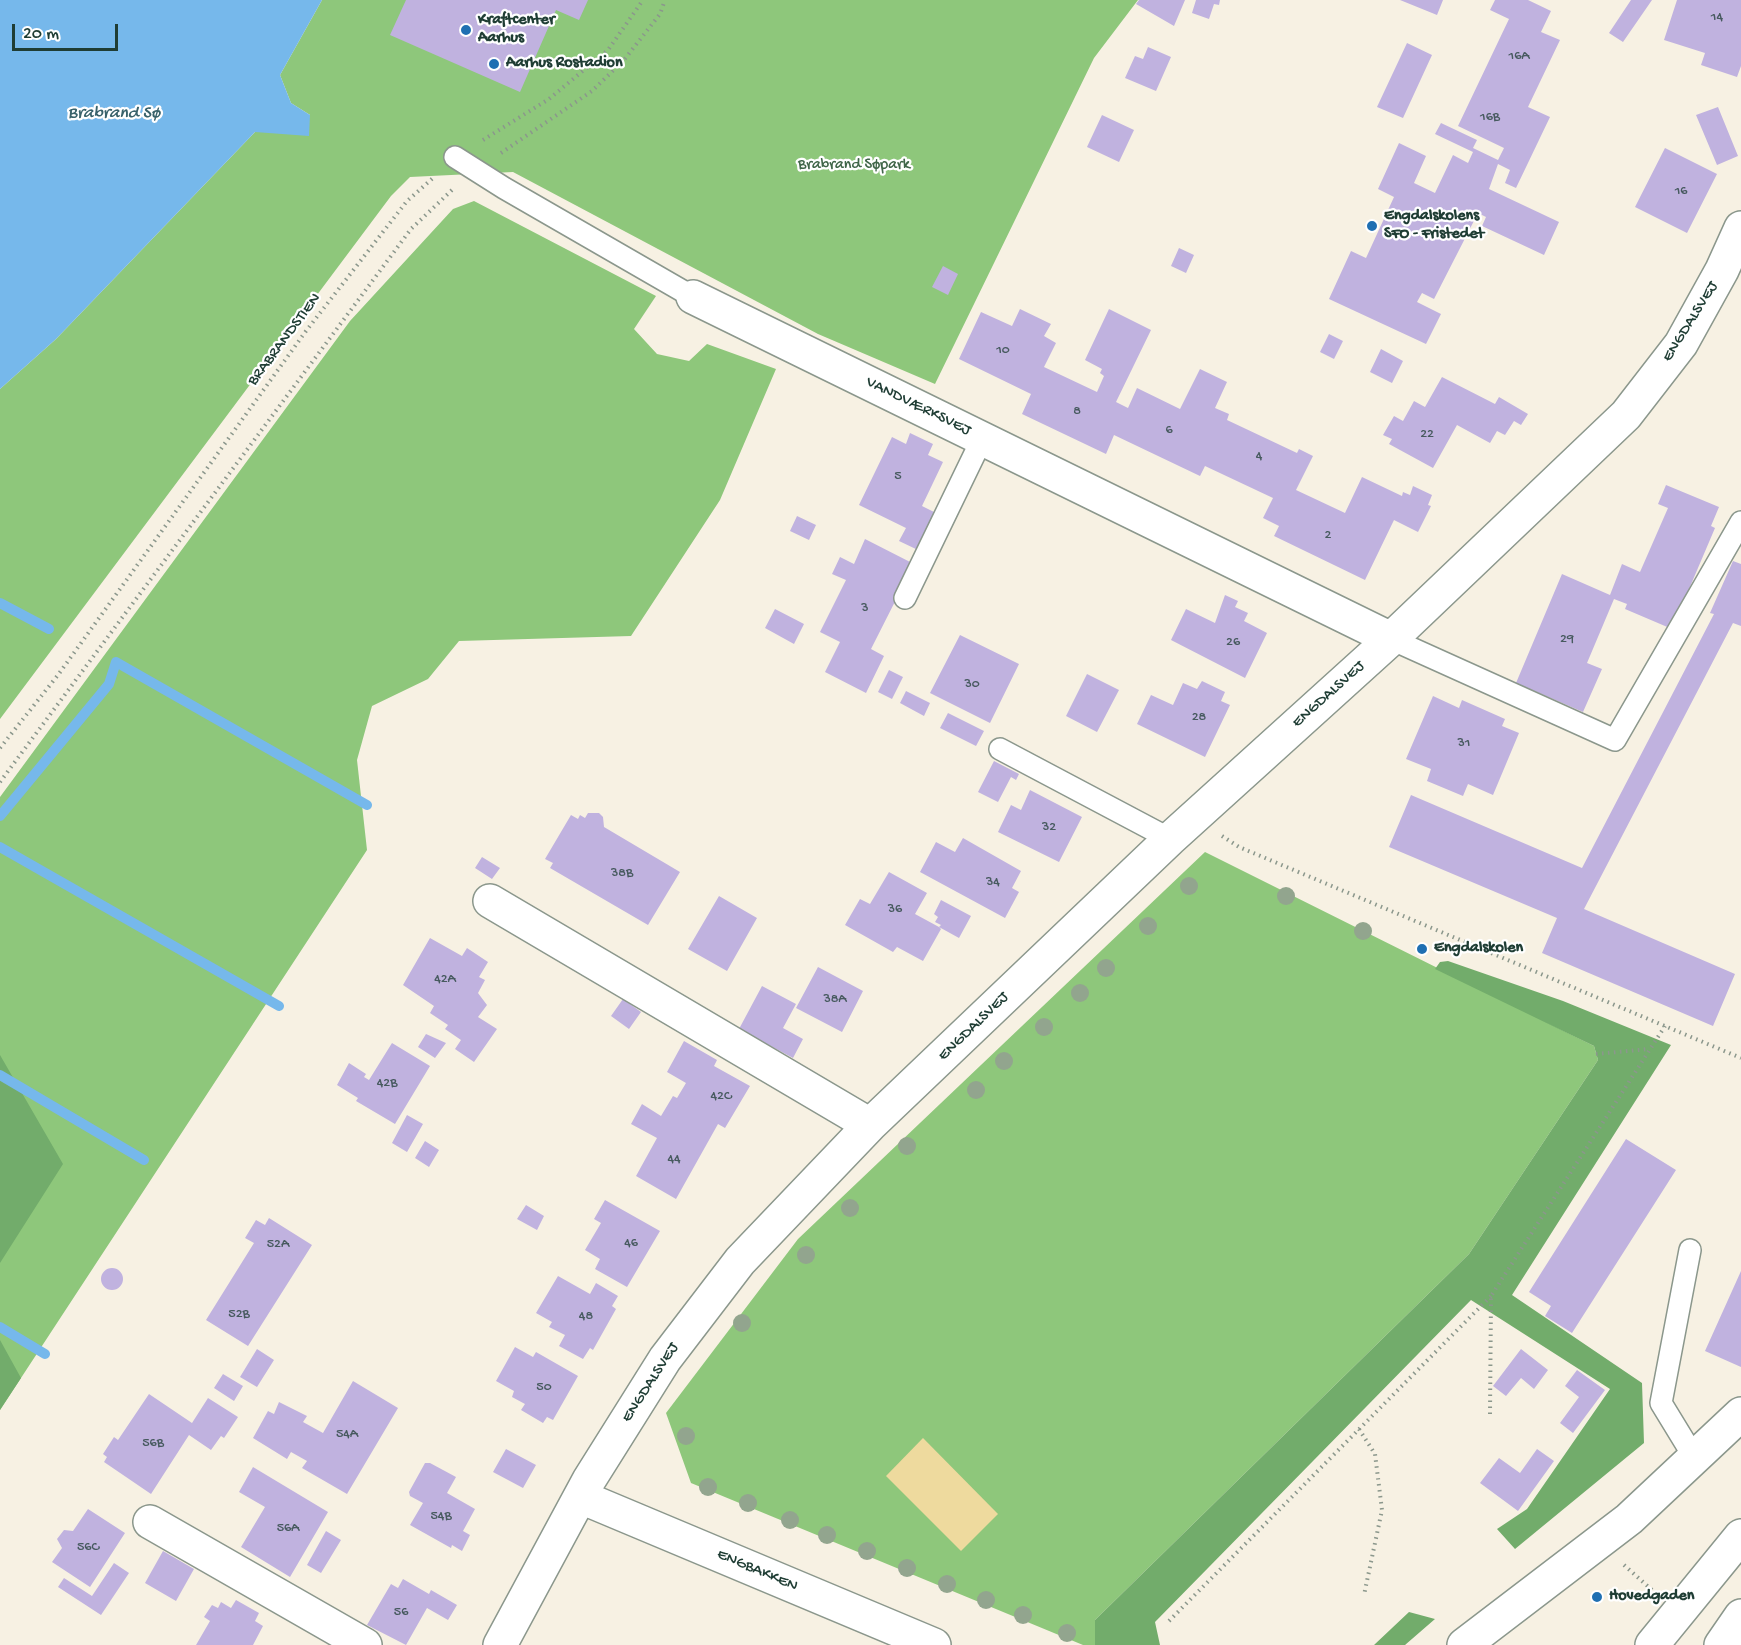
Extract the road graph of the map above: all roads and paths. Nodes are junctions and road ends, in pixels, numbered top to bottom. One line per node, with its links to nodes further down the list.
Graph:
1 (643, 0): 3 (path, BRABRANDSTIEN)
2 (665, 0): 4 (path)
3 (455, 157): 4 (lane, VANDVÆRKSVEJ); 11 (path, BRABRANDSTIEN)
4 (477, 171): 6 (lane, VANDVÆRKSVEJ); 13 (path)
5 (1741, 228): 10 (street, ENGDALSVEJ)
6 (693, 297): 7 (street, VANDVÆRKSVEJ)
7 (982, 439): 9 (lane); 10 (street, VANDVÆRKSVEJ)
8 (1741, 522): 10 (lane)
9 (904, 598)
10 (1390, 639): 14 (street, ENGDALSVEJ)
11 (0, 748)
12 (1000, 749): 14 (lane)
13 (0, 782)
14 (1182, 829): 16 (path); 20 (street, ENGDALSVEJ)
15 (490, 901): 20 (street)
16 (1665, 1026): 17 (path); 19 (path)
17 (1650, 1049): 18 (path); 22 (path)
18 (1596, 1054)
19 (1741, 1058)
20 (870, 1125): 27 (street, ENGDALSVEJ)
21 (1690, 1250): 26 (lane)
22 (1491, 1296): 23 (path); 25 (path)
23 (1490, 1414)
24 (1741, 1414): 26 (street)
25 (1359, 1429): 31 (path); 34 (path)
26 (1694, 1457): 30 (street)
27 (580, 1497): 36 (street, ENGDALSVEJ); 37 (street, ENGBAKKEN)
28 (150, 1522): 35 (street)
29 (1741, 1536): 32 (street)
30 (1599, 1543): 32 (path); 38 (street)
31 (1364, 1595)
32 (1678, 1613): 39 (street)
33 (1741, 1616): 40 (street)
34 (1169, 1621)
35 (365, 1645)
36 (501, 1645)
37 (934, 1645)
38 (1464, 1645)
39 (1652, 1645)
40 (1721, 1645)

